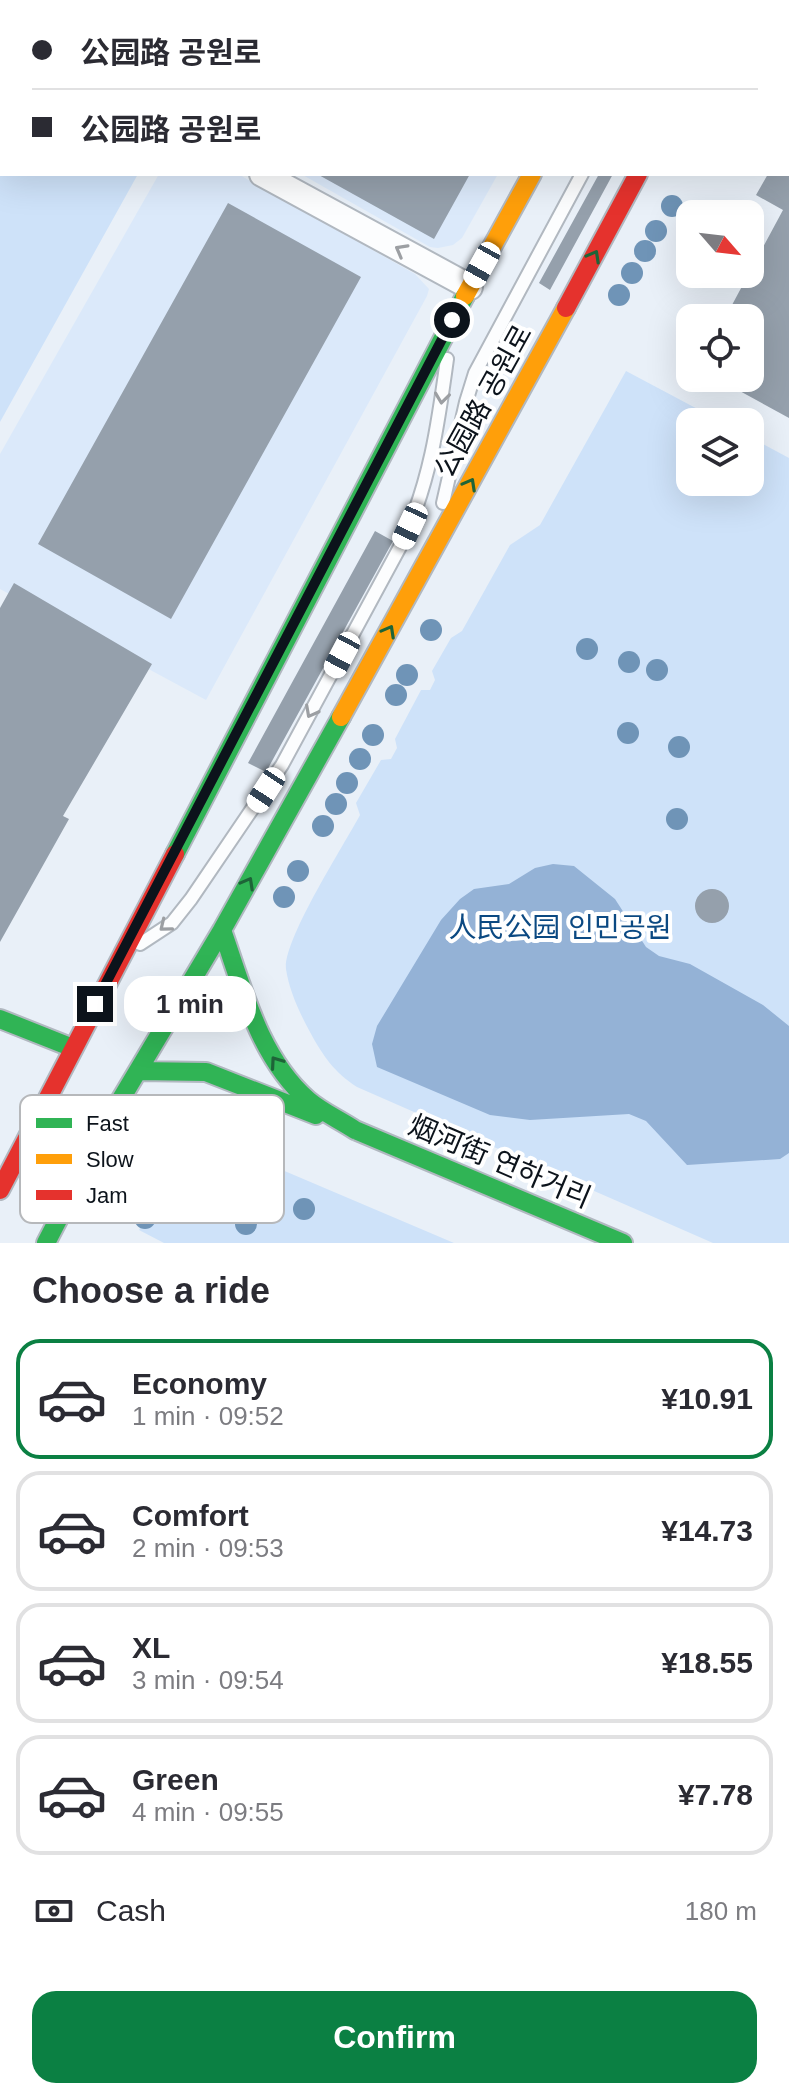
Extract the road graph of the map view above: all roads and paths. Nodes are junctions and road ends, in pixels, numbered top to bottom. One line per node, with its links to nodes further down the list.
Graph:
1 (266, 176): 5 (street, one-way to 1)
2 (531, 176): 5 (main road)
3 (581, 176): 7 (lane)
4 (637, 176): 7 (main road, 公园路 공원로, one-way to 4)
5 (470, 287): 6 (main road)
6 (452, 320): 9 (main road); 9 (lane, one-way to 9)
7 (433, 553): 8 (main road, 公园路 공원로, one-way to 7)
8 (222, 930): 12 (main road, 公园路 공원로); 17 (main road, one-way to 8)
9 (118, 960): 11 (main road)
10 (0, 1019): 11 (main road)
11 (73, 1048): 13 (main road)
12 (139, 1071): 14 (main road, 公园路 공원로); 15 (main road)
13 (48, 1095)
14 (124, 1095)
15 (265, 1095)
16 (284, 1102): 17 (main road)
17 (355, 1130): 22 (main road, 烟河街 연하거리)
18 (20, 1150): 19 (main road)
19 (0, 1190)
20 (56, 1223): 21 (main road, 公园路 공원로)
21 (46, 1243)
22 (623, 1243)

